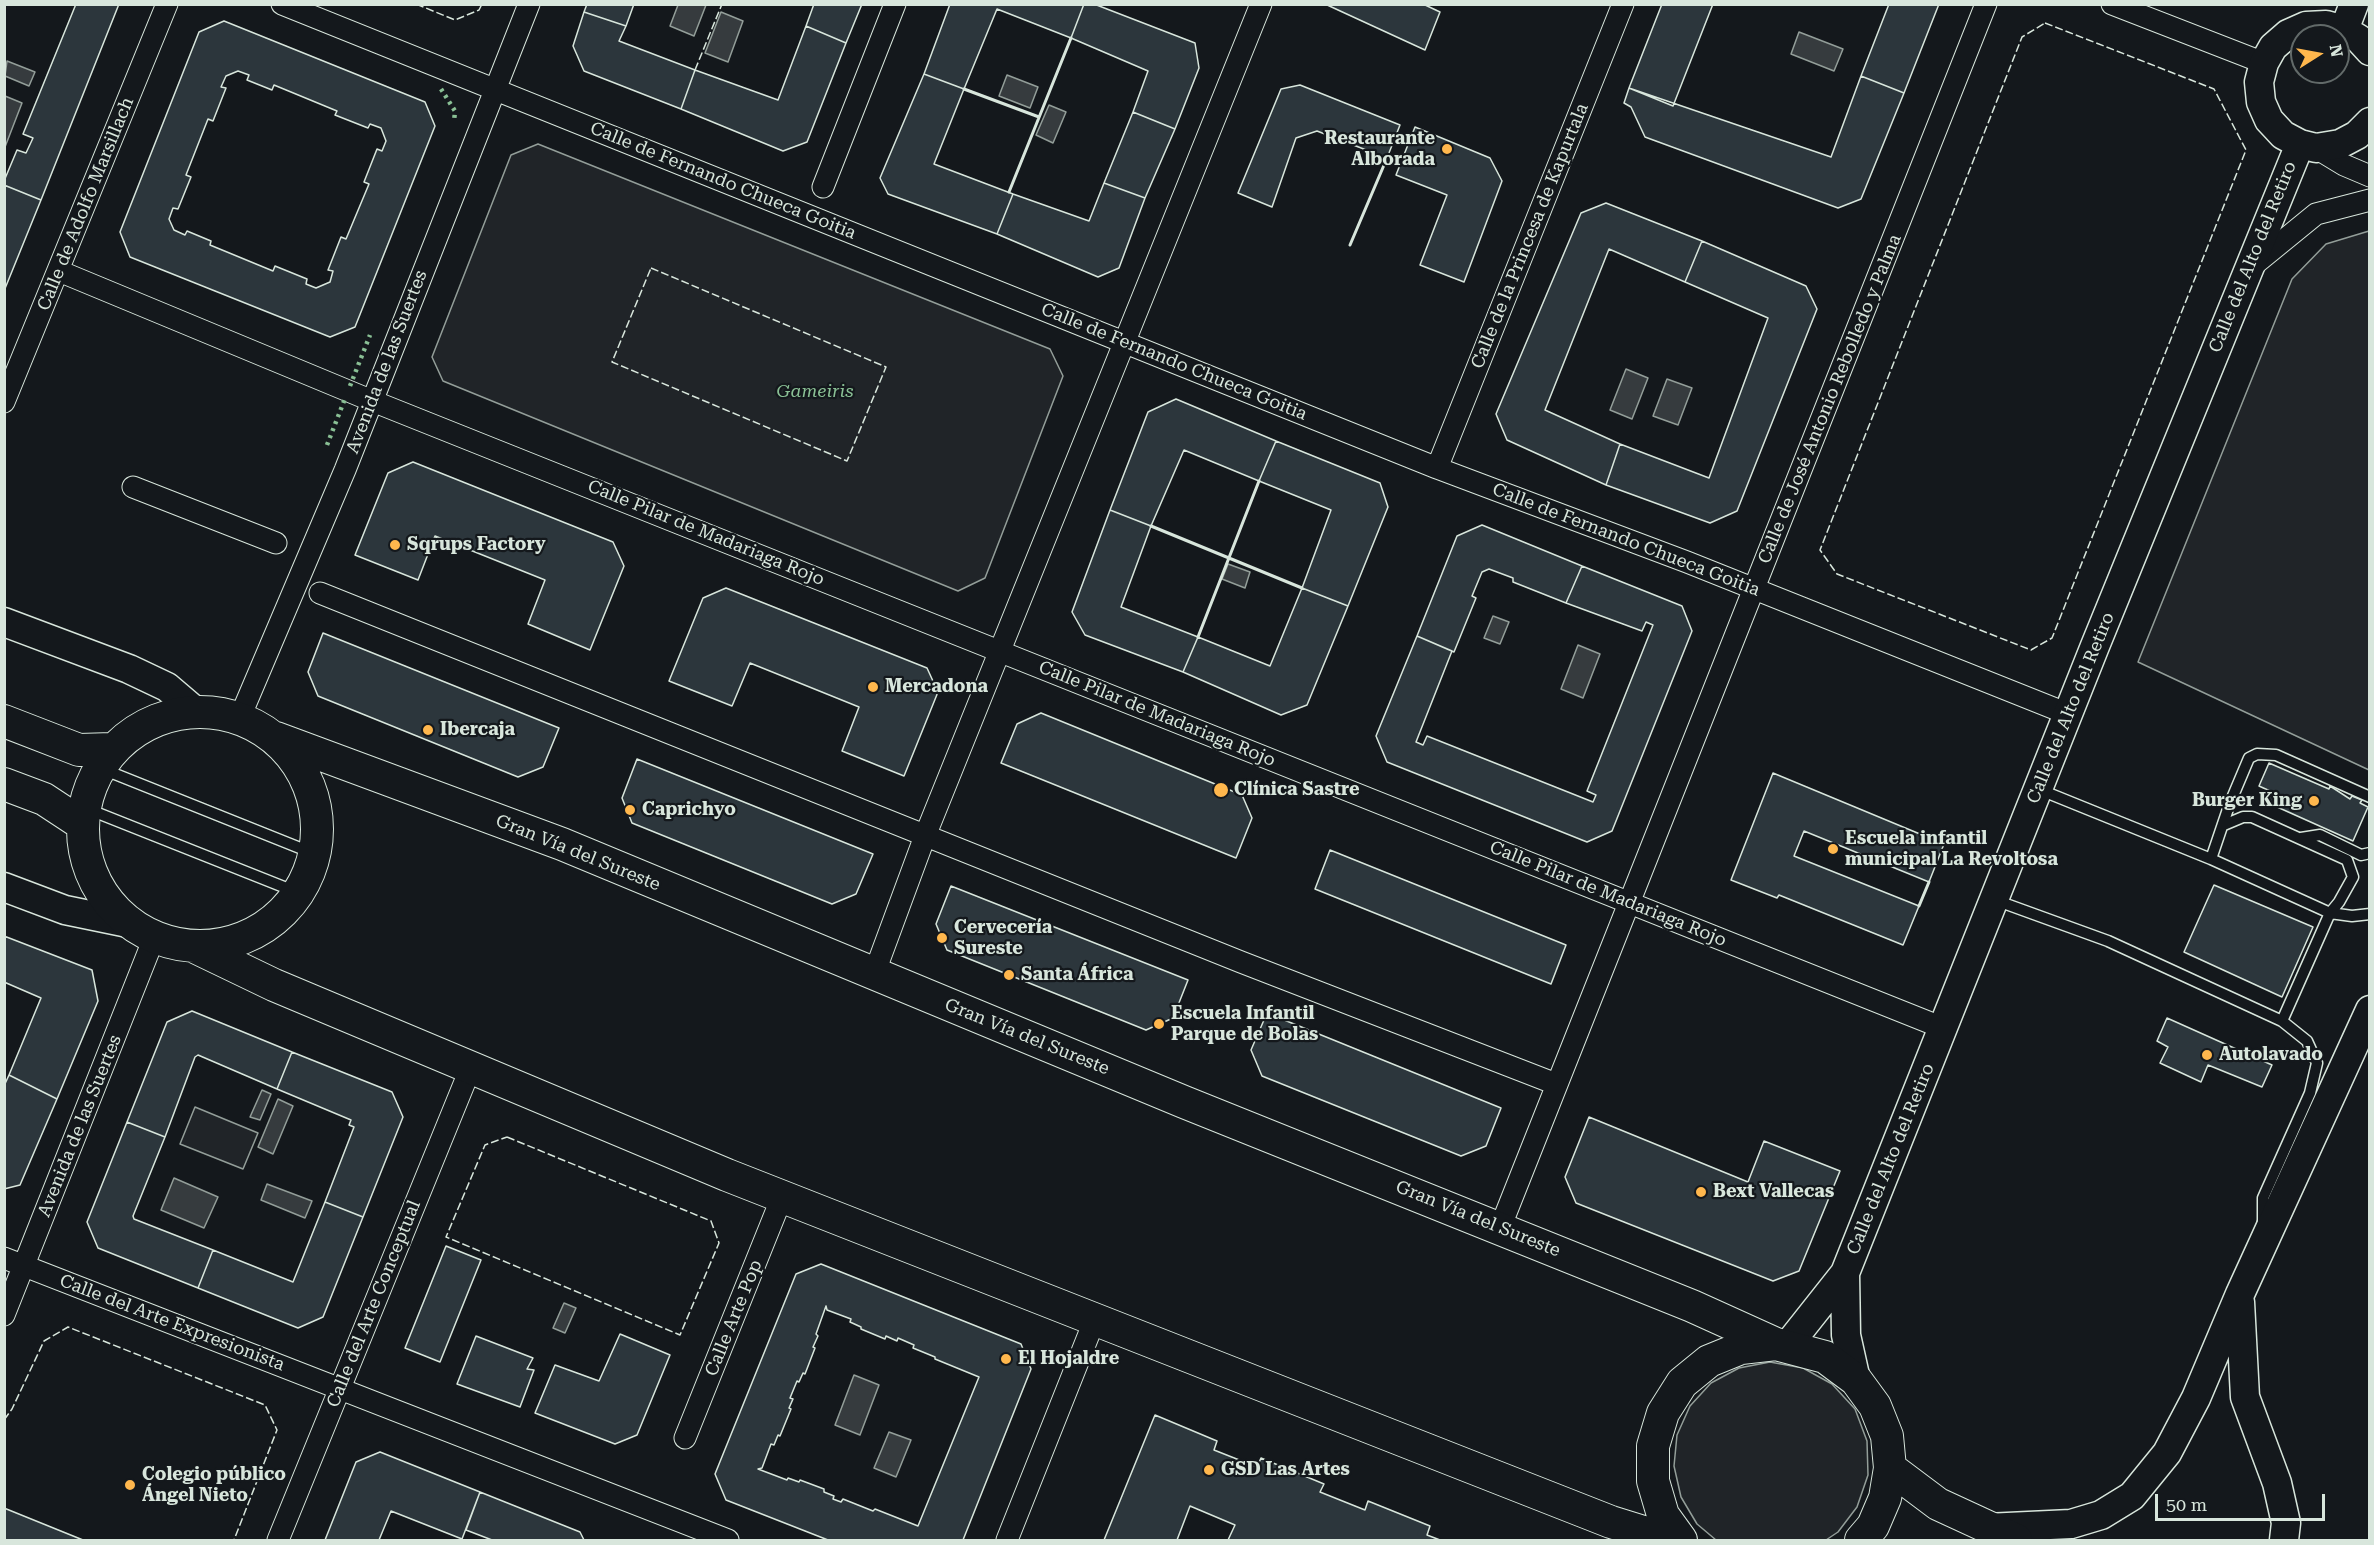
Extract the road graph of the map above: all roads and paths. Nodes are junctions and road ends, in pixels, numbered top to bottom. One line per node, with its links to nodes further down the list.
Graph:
1 (166, 4): 20 (street, Calle de Adolfo Marsillach)
2 (282, 4): 12 (street, Calle de Fernando Chueca Goitia)
3 (528, 4): 12 (street, Avenida de las Suertes)
4 (895, 4): 17 (street)
5 (1261, 4): 21 (street)
6 (1623, 4): 24 (street, Calle de la Princesa de Kapurtala)
7 (1986, 4): 27 (street, Calle de José Antonio Rebolledo y Palma)
8 (2112, 4): 11 (street)
9 (2349, 17): 10 (main road); 11 (main road)
10 (2370, 51)
11 (2264, 63): 15 (main road)
12 (494, 90): 21 (street, Calle de Fernando Chueca Goitia); 22 (street, Avenida de las Suertes)
13 (2370, 122): 15 (main road)
14 (2370, 132): 15 (street)
15 (2319, 145): 16 (street); 19 (main road, Calle del Alto del Retiro)
16 (2370, 176)
17 (822, 187)
18 (2370, 200): 19 (street)
19 (2248, 269): 32 (main road, Calle del Alto del Retiro)
20 (59, 271): 22 (street, Calle Pilar de Madariaga Rojo); 23 (street, Calle de Adolfo Marsillach)
21 (1126, 343): 24 (street, Calle de Fernando Chueca Goitia); 30 (street)
22 (370, 400): 30 (street, Calle Pilar de Madariaga Rojo); 33 (street, Avenida de las Suertes)
23 (4, 402)
24 (1437, 468): 27 (street, Calle de Fernando Chueca Goitia)
25 (133, 487): 26 (street)
26 (276, 543)
27 (1755, 589): 32 (street, Calle de Fernando Chueca Goitia); 50 (street, Calle de José Antonio Rebolledo y Palma)
28 (320, 593): 42 (street)
29 (4, 622): 31 (main road)
30 (1000, 651): 42 (street); 50 (street, Calle Pilar de Madariaga Rojo)
31 (194, 710): 33 (main road); 36 (main road)
32 (2068, 714): 38 (main road, Calle del Alto del Retiro)
33 (240, 717): 35 (main road)
34 (4, 721): 36 (main road)
35 (276, 738): 45 (main road); 55 (main road, Gran Vía del Sureste)
36 (106, 759): 40 (main road); 45 (lane)
37 (4, 784): 40 (main road)
38 (2038, 789): 46 (lane); 49 (main road, Calle del Alto del Retiro)
39 (2370, 797): 41 (lane)
40 (84, 816): 48 (lane); 53 (main road)
41 (2224, 825): 43 (lane); 46 (lane)
42 (925, 836): 55 (street); 60 (street)
43 (2301, 838): 44 (lane); 51 (lane)
44 (2370, 853)
45 (315, 854): 48 (main road)
46 (2211, 859): 51 (lane)
47 (4, 887): 53 (main road)
48 (299, 893): 54 (main road)
49 (1994, 899): 57 (lane); 58 (main road, Calle del Alto del Retiro)
50 (1629, 903): 58 (street, Calle Pilar de Madariaga Rojo); 60 (street, Calle de José Antonio Rebolledo y Palma)
51 (2330, 913): 52 (lane); 57 (lane)
52 (2370, 914)
53 (144, 931): 54 (main road); 64 (street, Avenida de las Suertes)
54 (195, 947): 59 (main road)
55 (874, 974): 62 (main road, Gran Vía del Sureste)
56 (2370, 1010): 63 (main road)
57 (2282, 1021): 63 (lane)
58 (1943, 1028): 65 (main road, Calle del Alto del Retiro)
59 (471, 1067): 61 (main road); 71 (street, Calle del Arte Conceptual)
60 (1556, 1084): 62 (street, Calle de José Antonio Rebolledo y Palma)
61 (782, 1197): 68 (main road); 72 (street, Calle Arte Pop)
62 (1500, 1228): 69 (main road, Gran Vía del Sureste)
63 (2263, 1243): 66 (main road)
64 (14, 1262): 67 (street, Avenida de las Suertes); 71 (street, Calle del Arte Expresionista)
65 (1845, 1273): 69 (main road, Calle del Alto del Retiro); 70 (main road, Calle del Alto del Retiro)
66 (2240, 1294): 74 (main road); 82 (main road)
67 (4, 1315)
68 (1095, 1319): 77 (street); 78 (main road)
69 (1782, 1345): 70 (main road, Gran Vía del Sureste); 79 (main road)
70 (1856, 1380): 73 (main road)
71 (340, 1388): 75 (street, Calle del Arte Conceptual); 76 (street, Calle del Arte Expresionista)
72 (685, 1438)
73 (1890, 1468): 74 (main road); 80 (main road)
74 (1986, 1528): 81 (main road)
75 (278, 1540)
76 (728, 1540)
77 (1007, 1540)
78 (1669, 1540)
79 (1681, 1540)
80 (1861, 1540)
81 (2016, 1540)
82 (2284, 1540)

